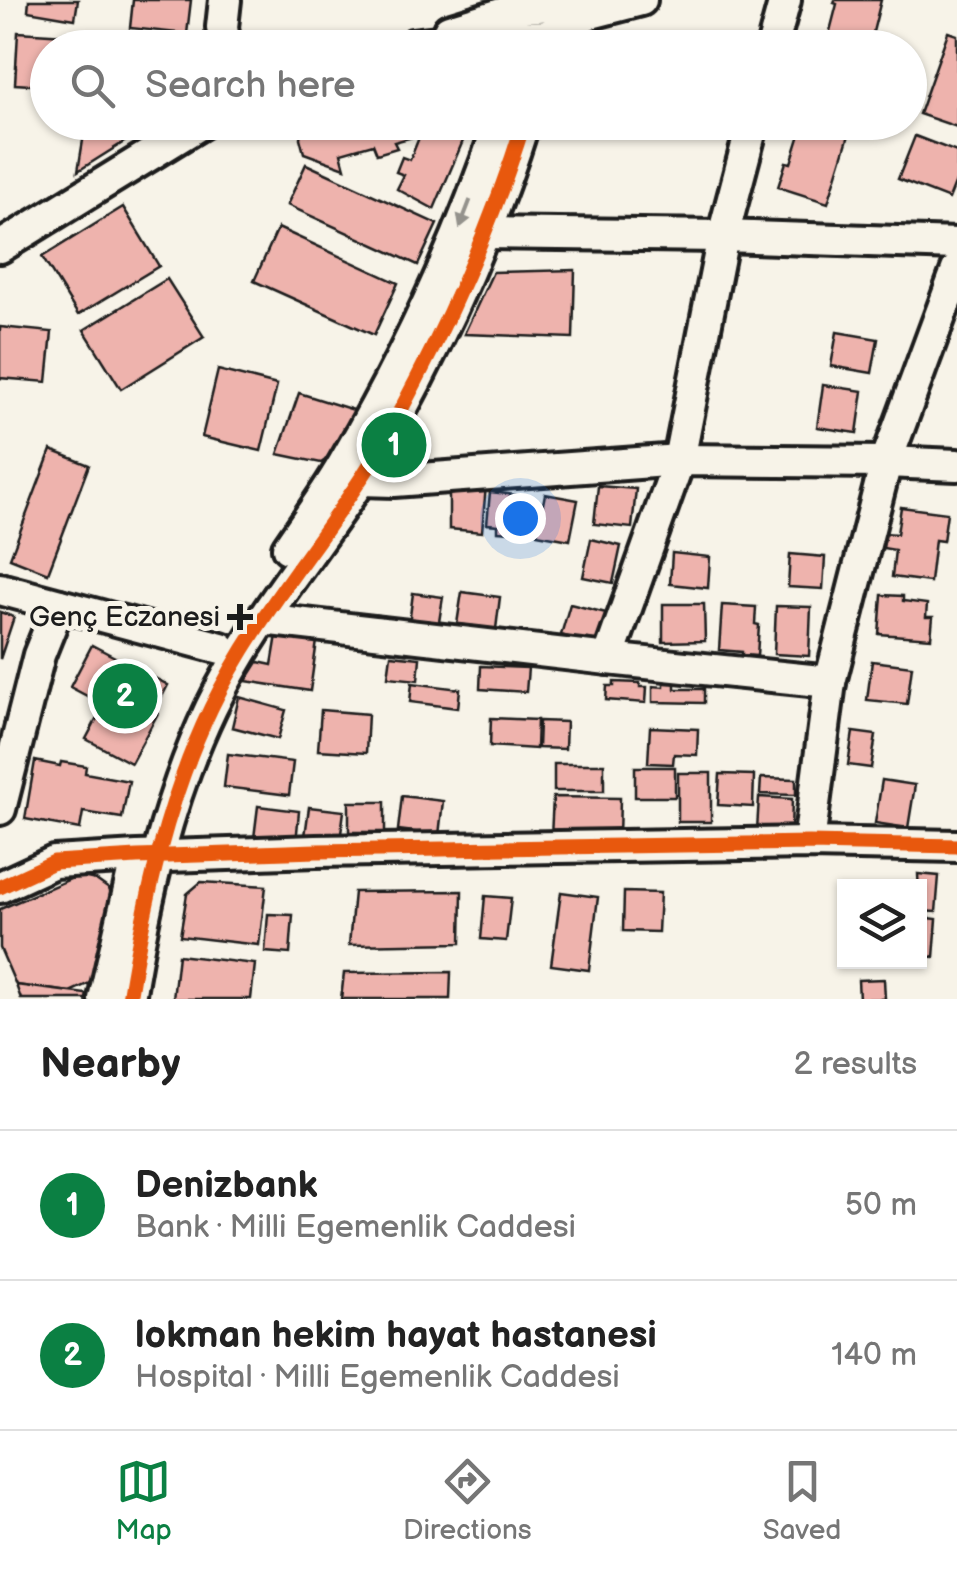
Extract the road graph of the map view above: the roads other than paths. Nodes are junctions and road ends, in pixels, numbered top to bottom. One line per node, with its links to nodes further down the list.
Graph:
1 (224, 0): 5 (street)
2 (641, 0): 4 (street)
3 (784, 0): 8 (street)
4 (535, 23): 6 (street); 7 (street)
5 (222, 30)
6 (448, 30)
7 (507, 30)
8 (776, 30)
9 (174, 140): 16 (street)
10 (493, 140): 25 (street, one-way to 25)
11 (518, 140): 13 (street)
12 (748, 140): 14 (street)
13 (486, 233): 14 (street); 21 (street)
14 (723, 236): 15 (street); 18 (street)
15 (957, 244)
16 (0, 247)
17 (957, 270): 19 (street)
18 (679, 460): 19 (street); 21 (street); 26 (street)
19 (886, 462): 20 (street); 27 (street)
20 (957, 465)
21 (361, 480): 24 (street)
22 (0, 589): 23 (street)
23 (59, 605): 25 (street); 28 (street)
24 (262, 618): 26 (street); 31 (street)
25 (222, 648): 31 (street)
26 (608, 660): 27 (street)
27 (830, 682): 29 (street)
28 (0, 809)
29 (809, 843): 30 (street); 31 (street)
30 (957, 846)
31 (147, 856): 32 (street); 33 (street); 34 (street)
32 (0, 887)
33 (104, 999)
34 (130, 999)

